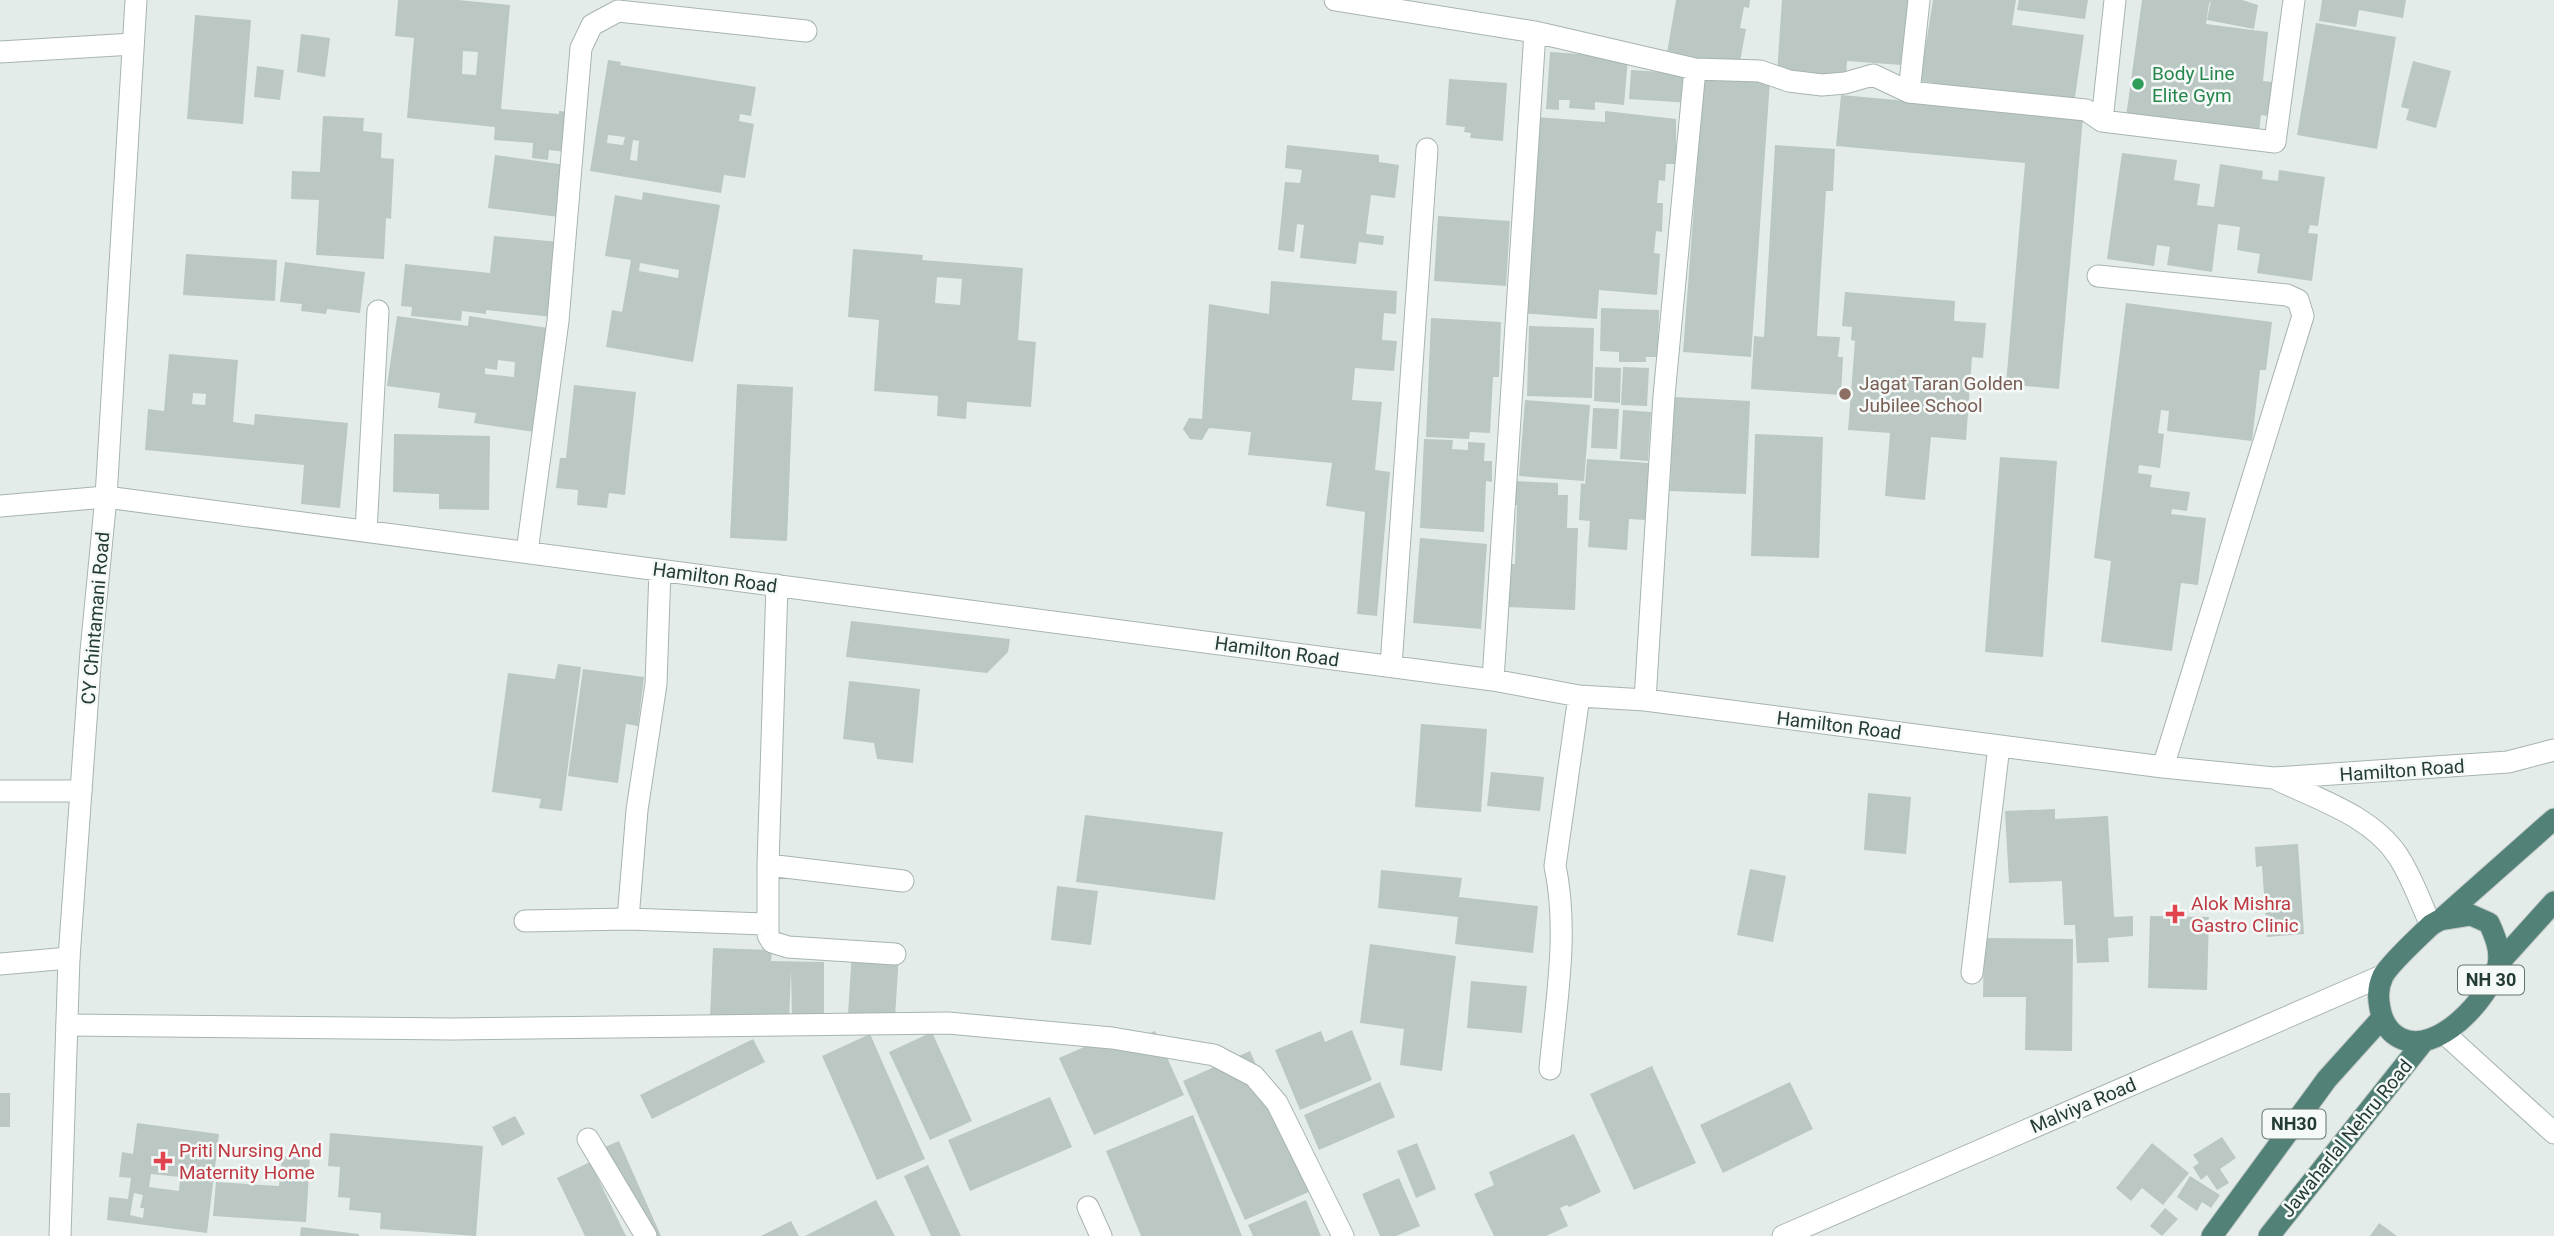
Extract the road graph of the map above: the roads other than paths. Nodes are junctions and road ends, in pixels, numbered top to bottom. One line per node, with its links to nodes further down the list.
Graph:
1 (136, 0): 8 (street, CY Chintamani Road)
2 (1335, 0): 7 (street)
3 (1919, 0): 11 (street)
4 (2115, 0): 12 (street)
5 (2294, 0): 12 (street)
6 (806, 31): 19 (street)
7 (1535, 32): 10 (street); 23 (street)
8 (133, 44): 9 (street); 16 (street, CY Chintamani Road)
9 (0, 52)
10 (1695, 69): 11 (street); 25 (street)
11 (1909, 92): 12 (street)
12 (2102, 121)
13 (1427, 149): 22 (street)
14 (2098, 276): 28 (street)
15 (378, 311): 18 (street)
16 (106, 497): 17 (street, Hamilton Road); 18 (street, Hamilton Road); 31 (street, CY Chintamani Road)
17 (0, 506)
18 (366, 531): 19 (street, Hamilton Road)
19 (527, 552): 20 (street, Hamilton Road)
20 (660, 570): 21 (street, Hamilton Road); 36 (street)
21 (777, 585): 22 (street, Hamilton Road); 33 (street)
22 (1391, 666): 23 (street, Hamilton Road)
23 (1493, 680): 24 (street, Hamilton Road)
24 (1579, 696): 25 (street, Hamilton Road); 49 (street)
25 (1645, 700): 26 (street, Hamilton Road)
26 (1999, 746): 28 (street, Hamilton Road); 44 (street)
27 (2554, 750): 29 (street, Hamilton Road)
28 (2163, 767): 29 (street, Hamilton Road)
29 (2274, 778): 38 (street)
30 (0, 791): 31 (street)
31 (81, 791): 41 (street, CY Chintamani Road)
32 (2554, 819): 38 (highway)
33 (768, 865): 34 (street); 39 (street)
34 (903, 881)
35 (2554, 902): 43 (highway, Jawaharlal Nehru Road / NH 30)
36 (628, 919): 37 (street); 39 (street)
37 (525, 921)
38 (2435, 922): 43 (highway, NH 30); 45 (highway)
39 (766, 924): 40 (street)
40 (895, 954)
41 (69, 958): 42 (street); 47 (street, CY Chintamani Road)
42 (0, 964)
43 (2498, 964): 48 (highway, Jawaharlal Nehru Road / NH 30)
44 (1972, 973)
45 (2384, 975): 46 (highway); 57 (street, Malviya Road)
46 (2382, 1018): 48 (highway, Jawaharlal Nehru Road); 58 (highway, NH30)
47 (66, 1025): 53 (street, CY Chintamani Road); 56 (street)
48 (2434, 1037): 50 (street); 59 (highway, Jawaharlal Nehru Road / NH30)
49 (1550, 1069)
50 (2554, 1133)
51 (588, 1139): 54 (street)
52 (1087, 1207): 55 (street)
53 (60, 1236)
54 (646, 1236)
55 (1101, 1236)
56 (1343, 1236)
57 (1783, 1236)
58 (2212, 1236)
59 (2269, 1236)

